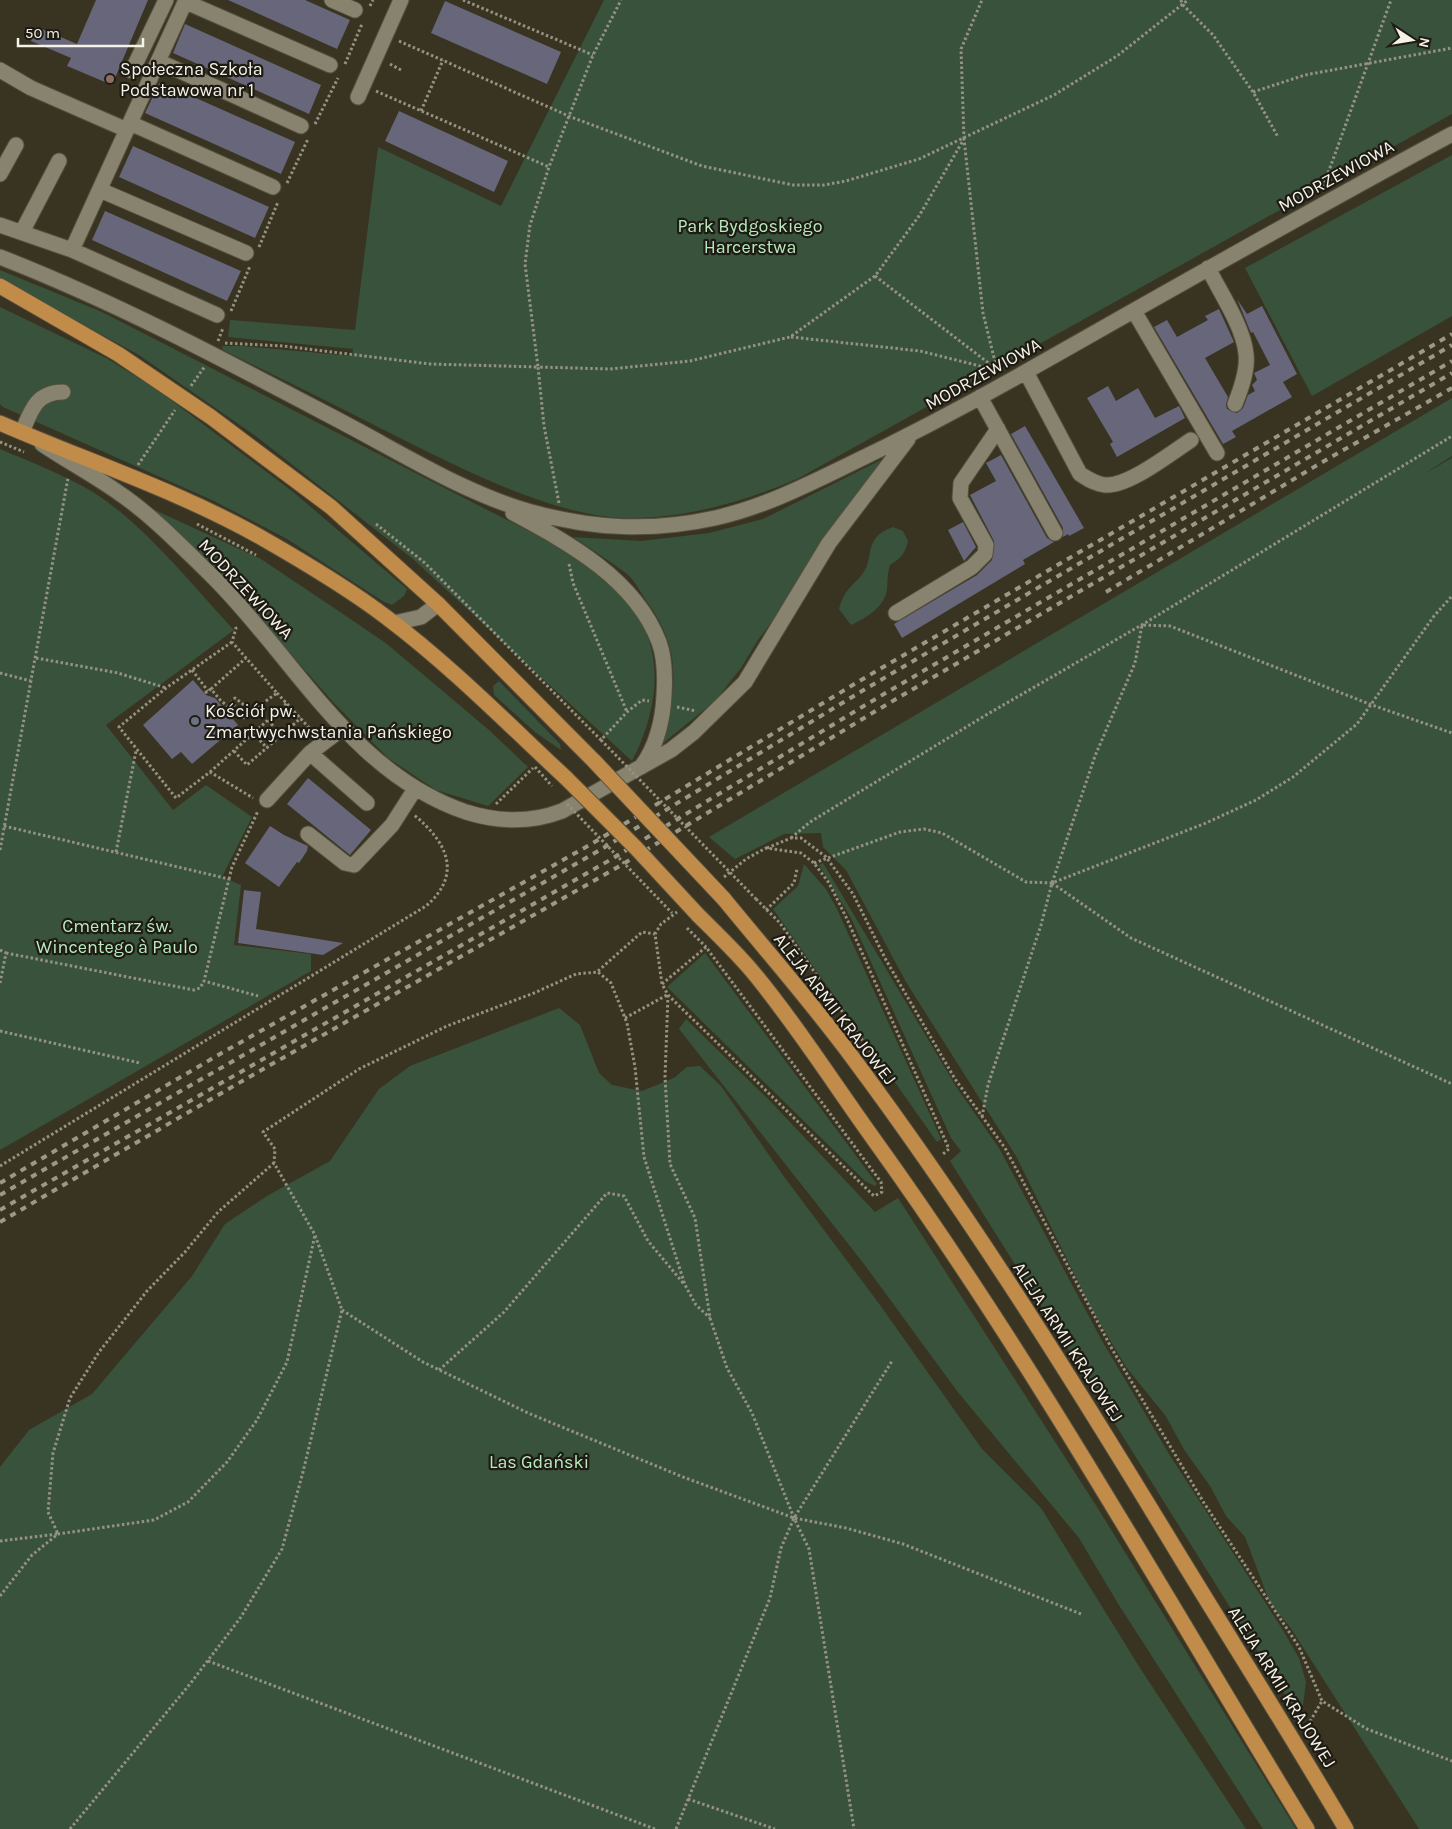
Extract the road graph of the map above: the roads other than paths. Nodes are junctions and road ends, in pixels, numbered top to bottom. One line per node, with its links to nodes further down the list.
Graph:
1 (166, 0): 9 (street)
2 (332, 0): 5 (street)
3 (401, 0): 10 (street)
4 (186, 1): 6 (street); 7 (street)
5 (363, 12)
6 (158, 61): 11 (street); 12 (street)
7 (338, 69)
8 (0, 70): 11 (street)
9 (132, 71)
10 (358, 97)
11 (128, 127): 17 (street); 18 (street)
12 (309, 129)
13 (1452, 134): 24 (street, MODRZEWIOWA)
14 (16, 145): 16 (street)
15 (59, 161): 20 (street)
16 (0, 174)
17 (280, 189)
18 (100, 190): 21 (street); 23 (street)
19 (0, 225): 20 (street)
20 (22, 232): 21 (street)
21 (72, 250): 27 (street)
22 (0, 256): 38 (street)
23 (251, 257)
24 (1208, 268): 26 (street, MODRZEWIOWA); 31 (street)
25 (0, 286): 40 (main road, ALEJA ARMII KRAJOWEJ)
26 (1134, 311): 28 (street, MODRZEWIOWA); 37 (street)
27 (223, 319)
28 (1026, 372): 30 (street, MODRZEWIOWA); 36 (street)
29 (63, 392): 34 (street)
30 (980, 397): 33 (street); 35 (street, MODRZEWIOWA)
31 (1235, 404)
32 (0, 423): 34 (main road)
33 (998, 430): 39 (street); 41 (street)
34 (26, 434): 42 (main road); 43 (street, MODRZEWIOWA)
35 (910, 436): 38 (street); 45 (street, MODRZEWIOWA)
36 (1191, 440)
37 (1217, 453)
38 (473, 491): 45 (street)
39 (1056, 533)
40 (438, 604): 42 (street); 51 (main road, ALEJA ARMII KRAJOWEJ, bridge)
41 (896, 613)
42 (394, 623): 50 (main road, bridge)
43 (343, 728): 44 (street); 46 (street, MODRZEWIOWA)
44 (310, 753): 47 (street); 48 (street)
45 (640, 769): 46 (street, MODRZEWIOWA)
46 (415, 789): 49 (street)
47 (261, 801)
48 (367, 803)
49 (308, 834)
50 (1307, 1829)
51 (1346, 1829)

